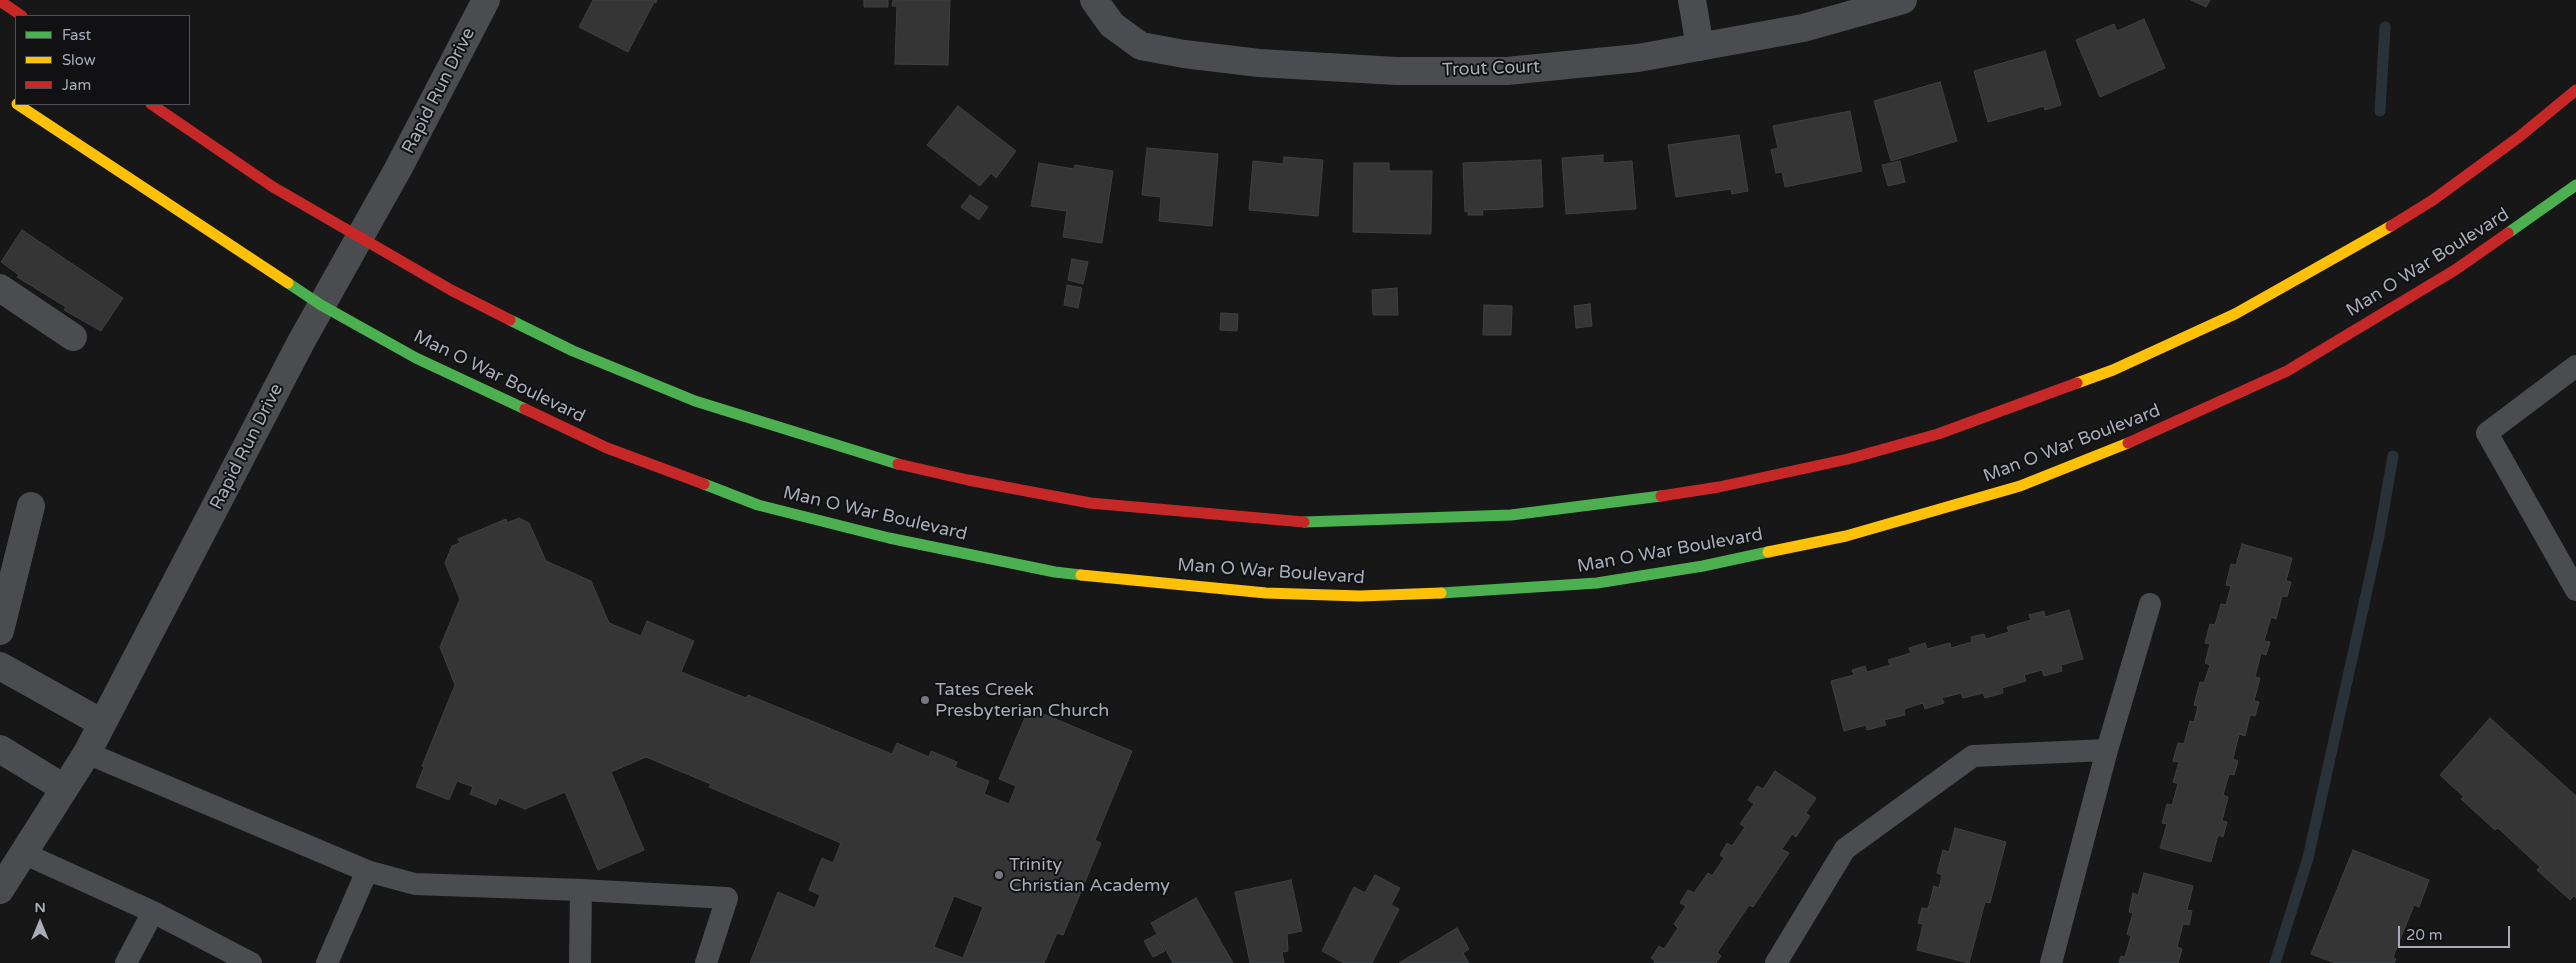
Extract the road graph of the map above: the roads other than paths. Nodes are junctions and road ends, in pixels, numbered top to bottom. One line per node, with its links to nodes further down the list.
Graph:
1 (486, 0): 12 (street, Rapid Run Drive)
2 (1094, 0): 7 (street, Trout Court)
3 (1692, 0): 7 (street)
4 (1903, 0): 7 (street, Trout Court)
5 (0, 1): 6 (main road)
6 (21, 15)
7 (1700, 47)
8 (2576, 90): 12 (main road)
9 (19, 105): 14 (main road, Man O War Boulevard)
10 (152, 105): 12 (main road)
11 (2576, 185): 14 (main road, Man O War Boulevard)
12 (361, 237): 14 (street, Rapid Run Drive)
13 (0, 288): 15 (street)
14 (321, 305): 22 (street, Rapid Run Drive)
15 (73, 337)
16 (2576, 366): 18 (lane)
17 (31, 506): 20 (street)
18 (2576, 590)
19 (2150, 604): 24 (lane)
20 (0, 631)
21 (0, 666): 22 (street)
22 (102, 723): 25 (street, Rapid Run Drive)
23 (0, 749): 26 (street)
24 (2107, 750): 37 (lane); 38 (lane)
25 (86, 752): 26 (street, Rapid Run Drive); 28 (lane)
26 (64, 788): 27 (street, Rapid Run Drive)
27 (23, 853): 29 (street, Rapid Run Drive); 31 (lane)
28 (367, 872): 30 (lane); 34 (lane)
29 (0, 890)
30 (581, 890): 35 (lane); 36 (lane)
31 (153, 912): 32 (lane); 33 (lane)
32 (126, 963)
33 (251, 963)
34 (327, 963)
35 (580, 963)
36 (706, 963)
37 (1776, 963)
38 (2051, 963)

